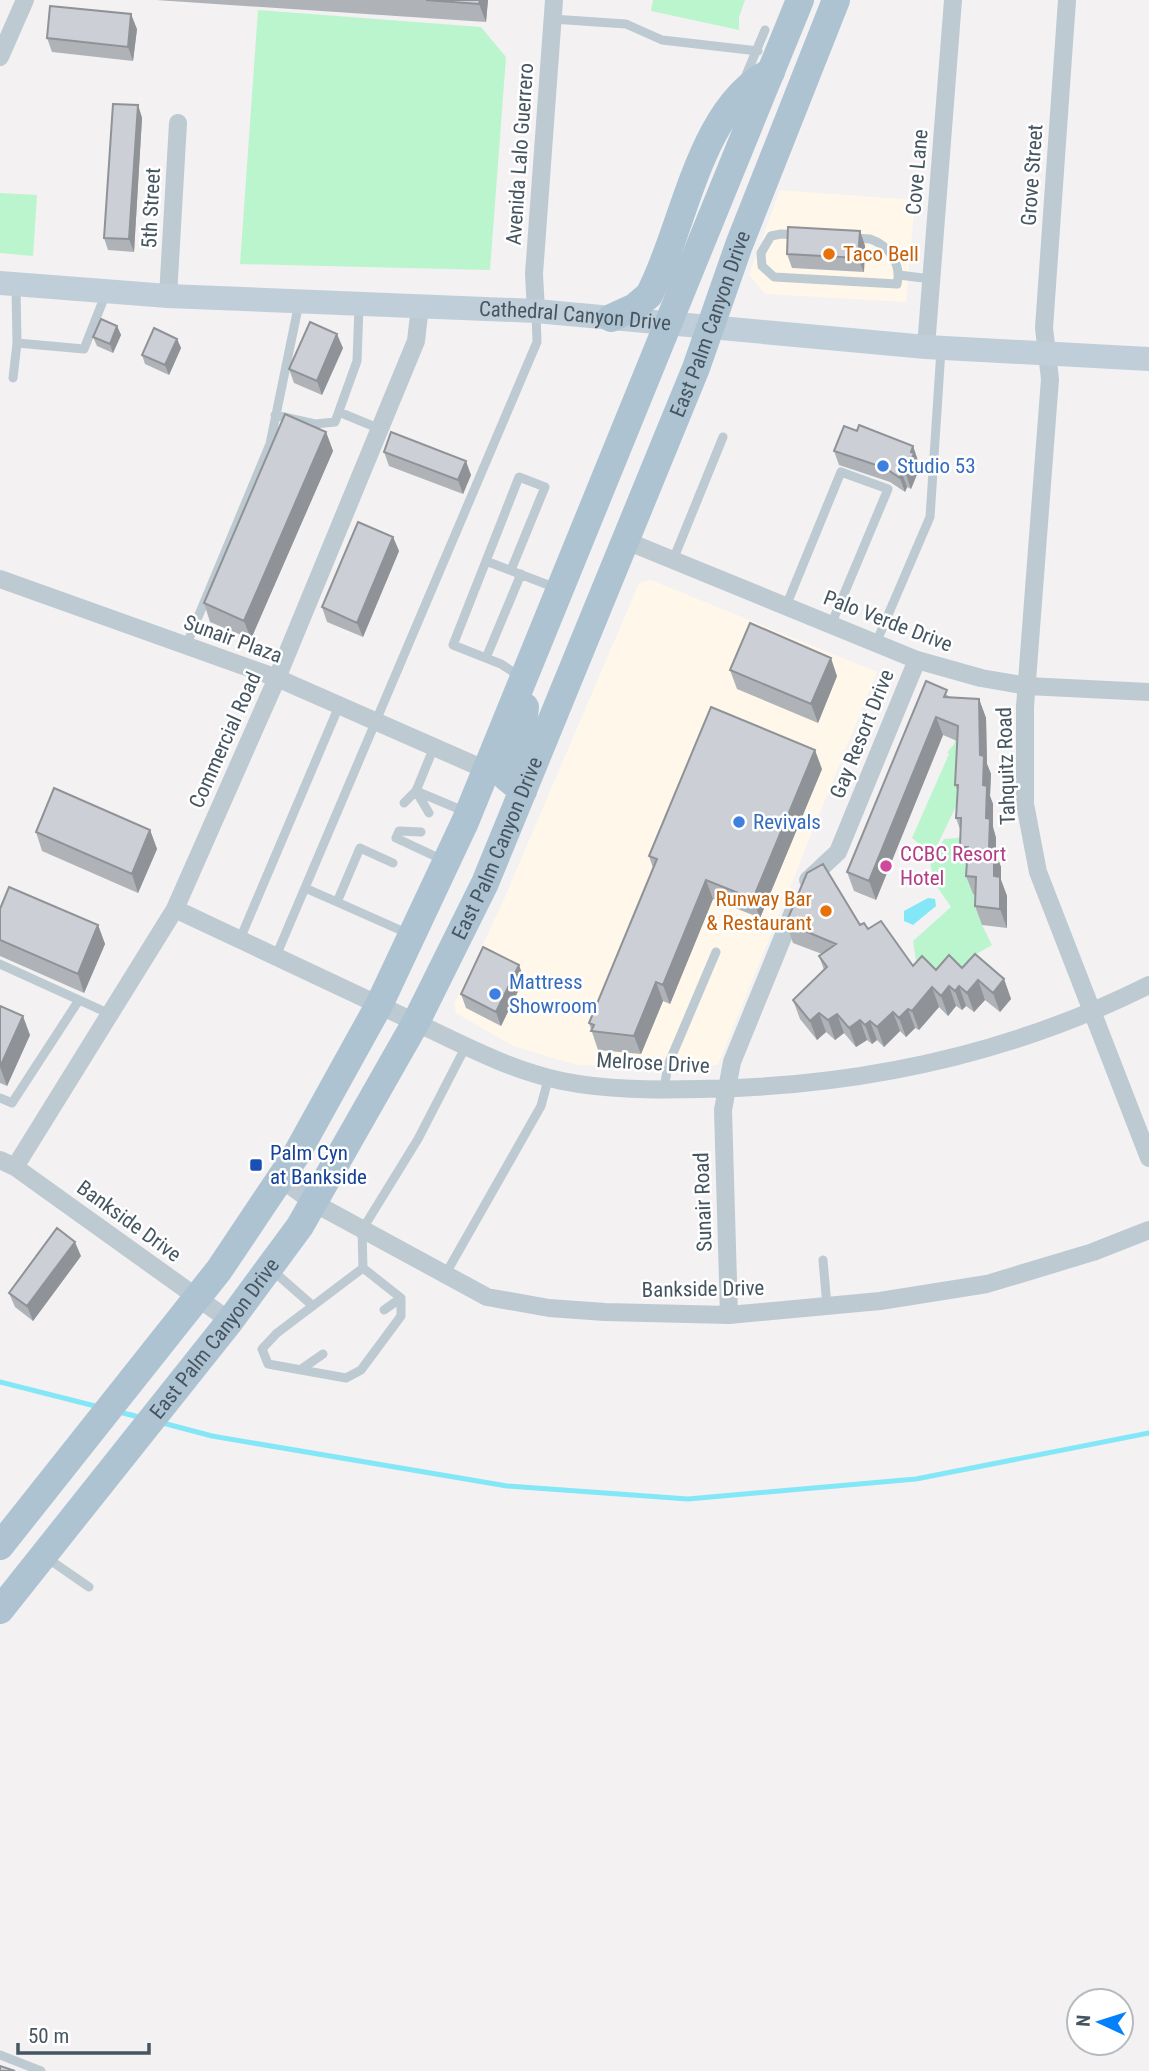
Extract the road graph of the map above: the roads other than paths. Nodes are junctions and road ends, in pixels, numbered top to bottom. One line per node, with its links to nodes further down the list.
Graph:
1 (25, 0): 9 (street)
2 (554, 0): 7 (street, Avenida Lalo Guerrero)
3 (800, 0): 10 (main road, East Palm Canyon Drive)
4 (836, 0): 12 (main road, East Palm Canyon Drive)
5 (953, 0): 14 (street, Cove Lane)
6 (1067, 0): 27 (street, Grove Street)
7 (552, 19): 10 (lane); 21 (street, Avenida Lalo Guerrero)
8 (765, 30): 10 (lane)
9 (0, 57)
10 (764, 61): 22 (main road); 23 (main road, East Palm Canyon Drive)
11 (178, 122): 17 (street, 5th Street)
12 (750, 249): 13 (lane); 13 (lane); 24 (main road, East Palm Canyon Drive)
13 (899, 275): 14 (lane)
14 (931, 279): 26 (street, Cove Lane)
15 (8, 284): 16 (street, Cathedral Canyon Drive); 25 (lane)
16 (107, 292): 17 (street, Cathedral Canyon Drive); 25 (lane)
17 (168, 296): 18 (street, Cathedral Canyon Drive)
18 (300, 302): 19 (street, Cathedral Canyon Drive); 31 (lane)
19 (359, 304): 20 (street, Cathedral Canyon Drive); 30 (lane)
20 (420, 306): 21 (street, Cathedral Canyon Drive); 32 (street, Commercial Road)
21 (536, 311): 22 (street, Cathedral Canyon Drive); 52 (lane)
22 (611, 317): 23 (street, Cathedral Canyon Drive)
23 (669, 323): 24 (street, Cathedral Canyon Drive); 40 (main road, East Palm Canyon Drive)
24 (711, 328): 26 (street, Cathedral Canyon Drive); 34 (main road, East Palm Canyon Drive)
25 (17, 343): 29 (lane)
26 (933, 347): 27 (street, Cathedral Canyon Drive); 43 (lane)
27 (1047, 353): 28 (street, Cathedral Canyon Drive); 49 (street, Tahquitz Road)
28 (1149, 359)
29 (13, 378)
30 (339, 412): 31 (lane); 32 (lane)
31 (275, 415): 44 (lane)
32 (380, 429): 48 (street, Commercial Road)
33 (723, 437): 35 (lane)
34 (624, 540): 35 (street, Palo Verde Drive); 56 (main road, East Palm Canyon Drive)
35 (673, 560): 41 (street, Palo Verde Drive)
36 (486, 561): 37 (lane); 37 (lane); 45 (lane)
37 (511, 570): 38 (lane)
38 (521, 574): 40 (lane); 45 (lane)
39 (0, 579): 44 (street, Sunair Plaza)
40 (558, 589): 47 (main road, East Palm Canyon Drive)
41 (786, 607): 42 (street, Palo Verde Drive); 42 (lane)
42 (831, 625): 43 (street, Palo Verde Drive)
43 (876, 643): 46 (street, Palo Verde Drive)
44 (186, 646): 48 (street, Sunair Plaza)
45 (486, 658): 47 (lane)
46 (917, 660): 49 (street, Palo Verde Drive); 81 (street, Gay Resort Drive)
47 (521, 677): 54 (main road, East Palm Canyon Drive); 56 (main road)
48 (277, 678): 51 (street, Sunair Plaza); 66 (street, Commercial Road)
49 (1027, 686): 50 (street, Palo Verde Drive); 75 (street, Tahquitz Road)
50 (1149, 692)
51 (339, 706): 52 (street, Sunair Plaza); 68 (lane)
52 (377, 723): 53 (street, Sunair Plaza); 64 (lane)
53 (434, 747): 54 (street, Sunair Plaza); 55 (lane)
54 (484, 769): 60 (main road, East Palm Canyon Drive)
55 (416, 791): 57 (lane); 58 (lane); 59 (lane); 60 (lane)
56 (523, 791): 77 (main road, East Palm Canyon Drive)
57 (404, 803)
58 (415, 808)
59 (429, 813)
60 (468, 813): 62 (main road, East Palm Canyon Drive)
61 (421, 832): 62 (lane)
62 (446, 861): 67 (main road, East Palm Canyon Drive)
63 (393, 863): 65 (lane)
64 (305, 888): 65 (lane); 70 (lane)
65 (337, 902): 67 (lane)
66 (175, 909): 68 (street, Melrose Drive); 76 (street, Commercial Road)
67 (412, 936): 74 (main road, East Palm Canyon Drive)
68 (240, 939): 70 (street, Melrose Drive)
69 (716, 952): 80 (lane)
70 (276, 956): 74 (street, Melrose Drive)
71 (0, 964): 73 (lane)
72 (1149, 985): 75 (street, Melrose Drive)
73 (79, 1000): 76 (lane); 82 (lane)
74 (379, 1004): 77 (street, Melrose Drive); 85 (main road, East Palm Canyon Drive)
75 (1092, 1012): 81 (street, Melrose Drive); 83 (street, Tahquitz Road)
76 (110, 1014): 84 (street, Commercial Road)
77 (416, 1022): 78 (street, Melrose Drive); 86 (main road, East Palm Canyon Drive)
78 (466, 1046): 79 (street, Melrose Drive); 87 (lane)
79 (548, 1076): 80 (street, Melrose Drive); 92 (lane)
80 (664, 1089): 81 (street, Melrose Drive)
81 (725, 1089): 98 (street, Sunair Road)
82 (0, 1098)
83 (1149, 1158)
84 (7, 1163): 94 (street, Bankside Drive)
85 (280, 1178): 86 (street, Bankside Drive); 94 (main road, East Palm Canyon Drive)
86 (314, 1203): 87 (street, Bankside Drive); 90 (main road, East Palm Canyon Drive)
87 (362, 1230): 91 (lane); 92 (street, Bankside Drive)
88 (1149, 1230): 96 (street, Bankside Drive)
89 (822, 1260): 96 (lane)
90 (270, 1268): 95 (lane); 99 (main road, East Palm Canyon Drive)
91 (363, 1268): 93 (lane); 95 (lane)
92 (445, 1275): 98 (street, Bankside Drive)
93 (401, 1298): 97 (lane); 101 (lane)
94 (198, 1299): 99 (street, Bankside Drive); 102 (main road, East Palm Canyon Drive)
95 (313, 1306): 101 (lane)
96 (827, 1306): 98 (street, Bankside Drive)
97 (384, 1310)
98 (729, 1315)
99 (230, 1321): 103 (main road, East Palm Canyon Drive)
100 (323, 1354): 101 (lane)
101 (300, 1370)
102 (0, 1546)
103 (43, 1555): 104 (lane); 105 (main road, East Palm Canyon Drive)
104 (89, 1587)
105 (0, 1610)
106 (0, 2055): 107 (lane)
107 (41, 2071)

